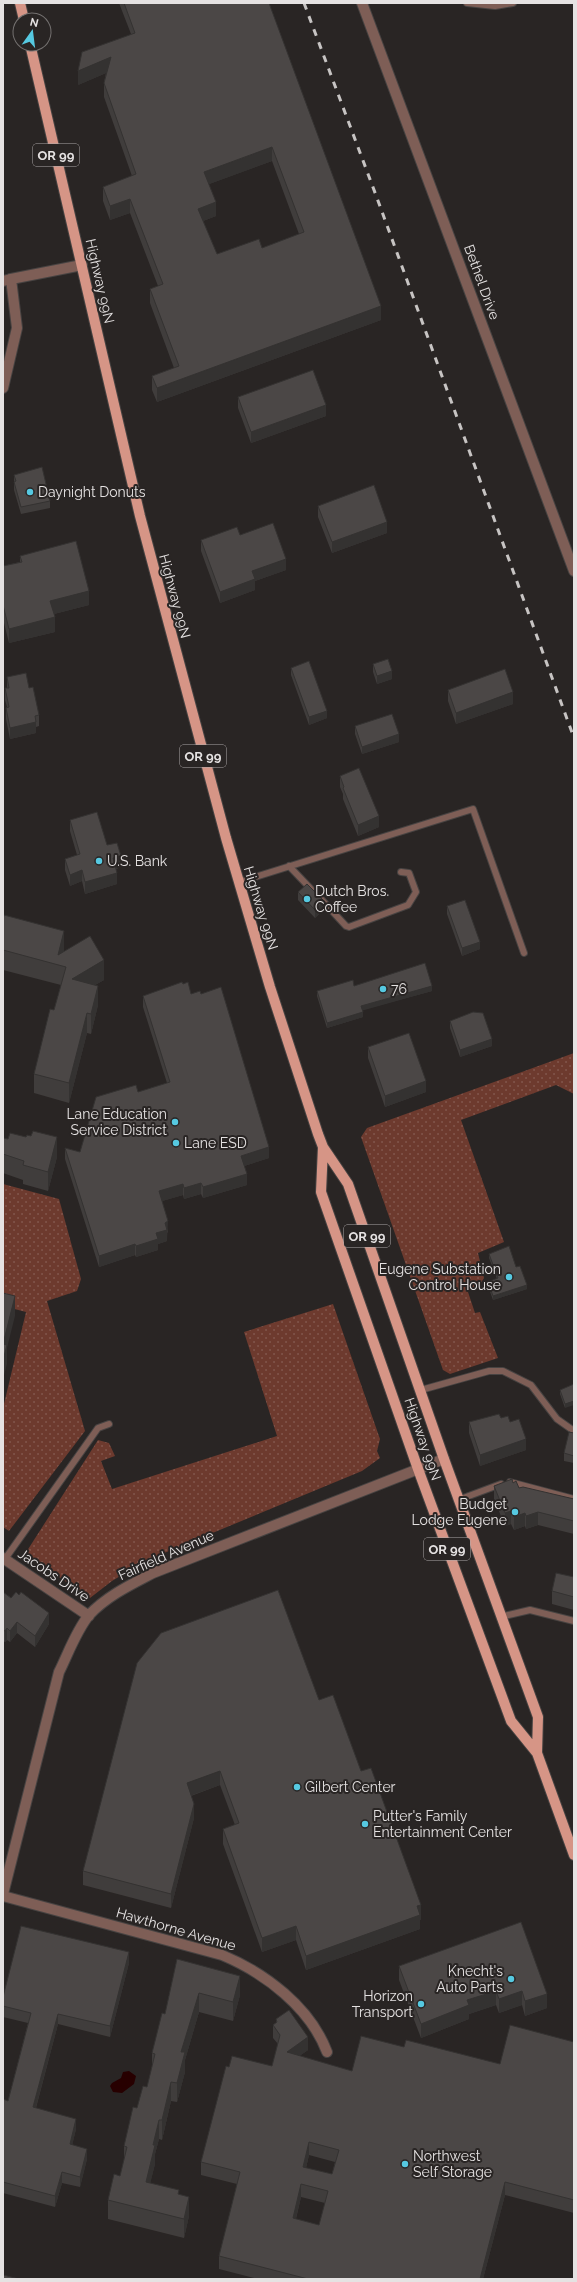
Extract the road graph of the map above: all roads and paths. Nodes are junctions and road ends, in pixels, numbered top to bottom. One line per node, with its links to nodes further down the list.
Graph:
1 (362, 3): 8 (street, Bethel Drive)
2 (467, 3): 3 (lane)
3 (513, 3)
4 (32, 52): 5 (main road, Highway 99N / OR 99)
5 (82, 265): 6 (street); 11 (main road, Highway 99N / OR 99)
6 (7, 280): 7 (street)
7 (3, 388)
8 (574, 571)
9 (290, 866): 10 (lane); 11 (lane); 12 (lane)
10 (401, 872)
11 (239, 882): 13 (main road, Highway 99N / OR 99)
12 (524, 953)
13 (323, 1147): 14 (main road, Highway 99N / OR 99); 18 (main road, Highway 99N / OR 99)
14 (420, 1390): 16 (lane); 17 (main road, Highway 99N / OR 99)
15 (110, 1424): 21 (lane)
16 (574, 1430)
17 (444, 1459): 18 (street, Fairfield Avenue); 20 (main road, Highway 99N / OR 99)
18 (418, 1469): 22 (street, Fairfield Avenue); 25 (main road, Highway 99N / OR 99)
19 (574, 1499): 20 (lane)
20 (458, 1500): 23 (main road, Highway 99N / OR 99)
21 (4, 1558): 22 (street, Jacobs Drive)
22 (89, 1616): 27 (street, Fairfield Avenue)
23 (500, 1617): 24 (lane); 25 (main road, Highway 99N / OR 99)
24 (574, 1621)
25 (538, 1753): 26 (main road, Highway 99N / OR 99)
26 (574, 1855)
27 (3, 1895): 28 (street, Hawthorne Avenue)
28 (328, 2052)

